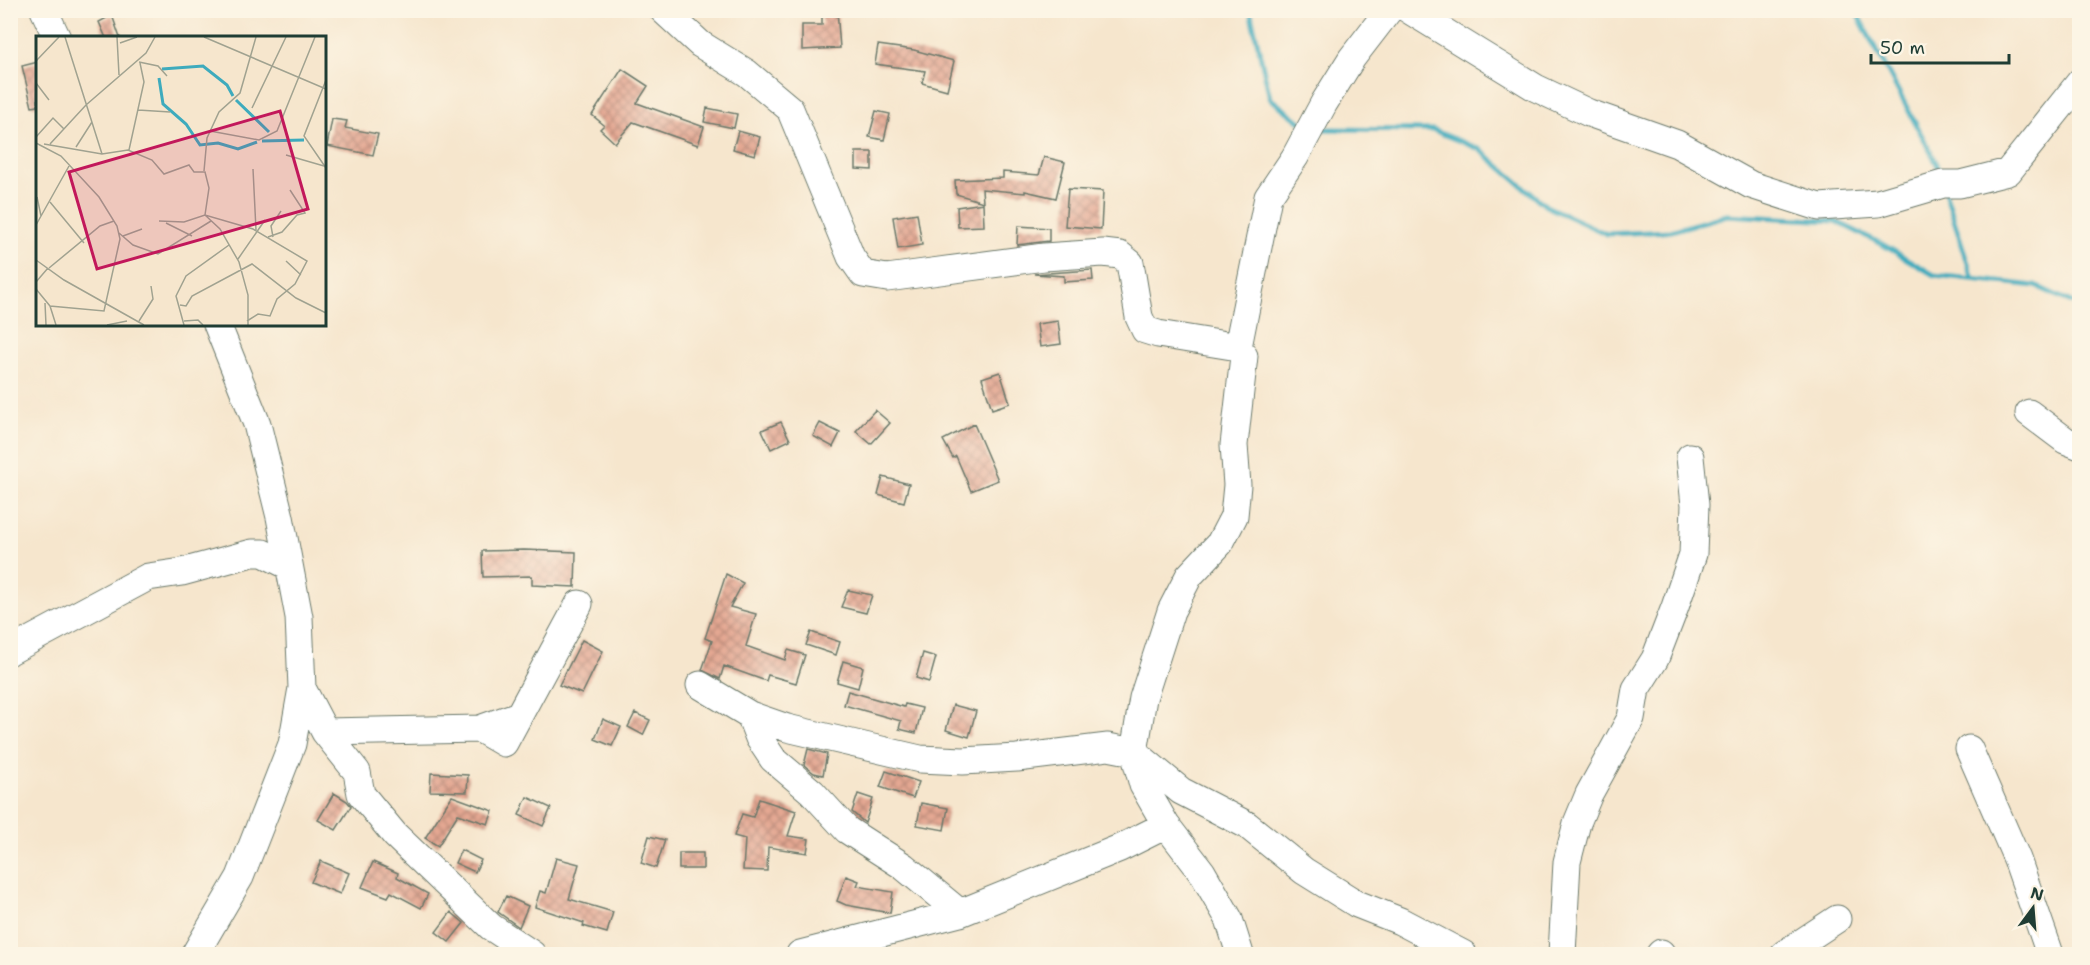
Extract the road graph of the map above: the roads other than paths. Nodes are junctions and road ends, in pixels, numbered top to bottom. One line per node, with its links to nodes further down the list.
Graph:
1 (44, 10): 5 (street)
2 (663, 10): 8 (street)
3 (1389, 10): 8 (street)
4 (1409, 10): 6 (street)
5 (56, 36)
6 (2079, 81)
7 (217, 326): 12 (street)
8 (1238, 347): 20 (street)
9 (2029, 413): 10 (street)
10 (2079, 446)
11 (1690, 457): 29 (street)
12 (289, 566): 14 (street); 16 (street)
13 (579, 604): 18 (street)
14 (10, 651)
15 (700, 685): 17 (street)
16 (302, 688): 18 (street); 24 (street)
17 (750, 715): 20 (street); 22 (street)
18 (326, 732): 25 (street)
19 (1969, 749): 31 (street)
20 (1134, 752): 21 (street); 28 (street)
21 (1167, 825): 22 (street); 27 (street)
22 (960, 912): 26 (street)
23 (1837, 919): 30 (street)
24 (195, 954)
25 (532, 954)
26 (800, 954)
27 (1240, 954)
28 (1463, 954)
29 (1562, 954)
30 (1784, 954)
31 (2050, 954)

